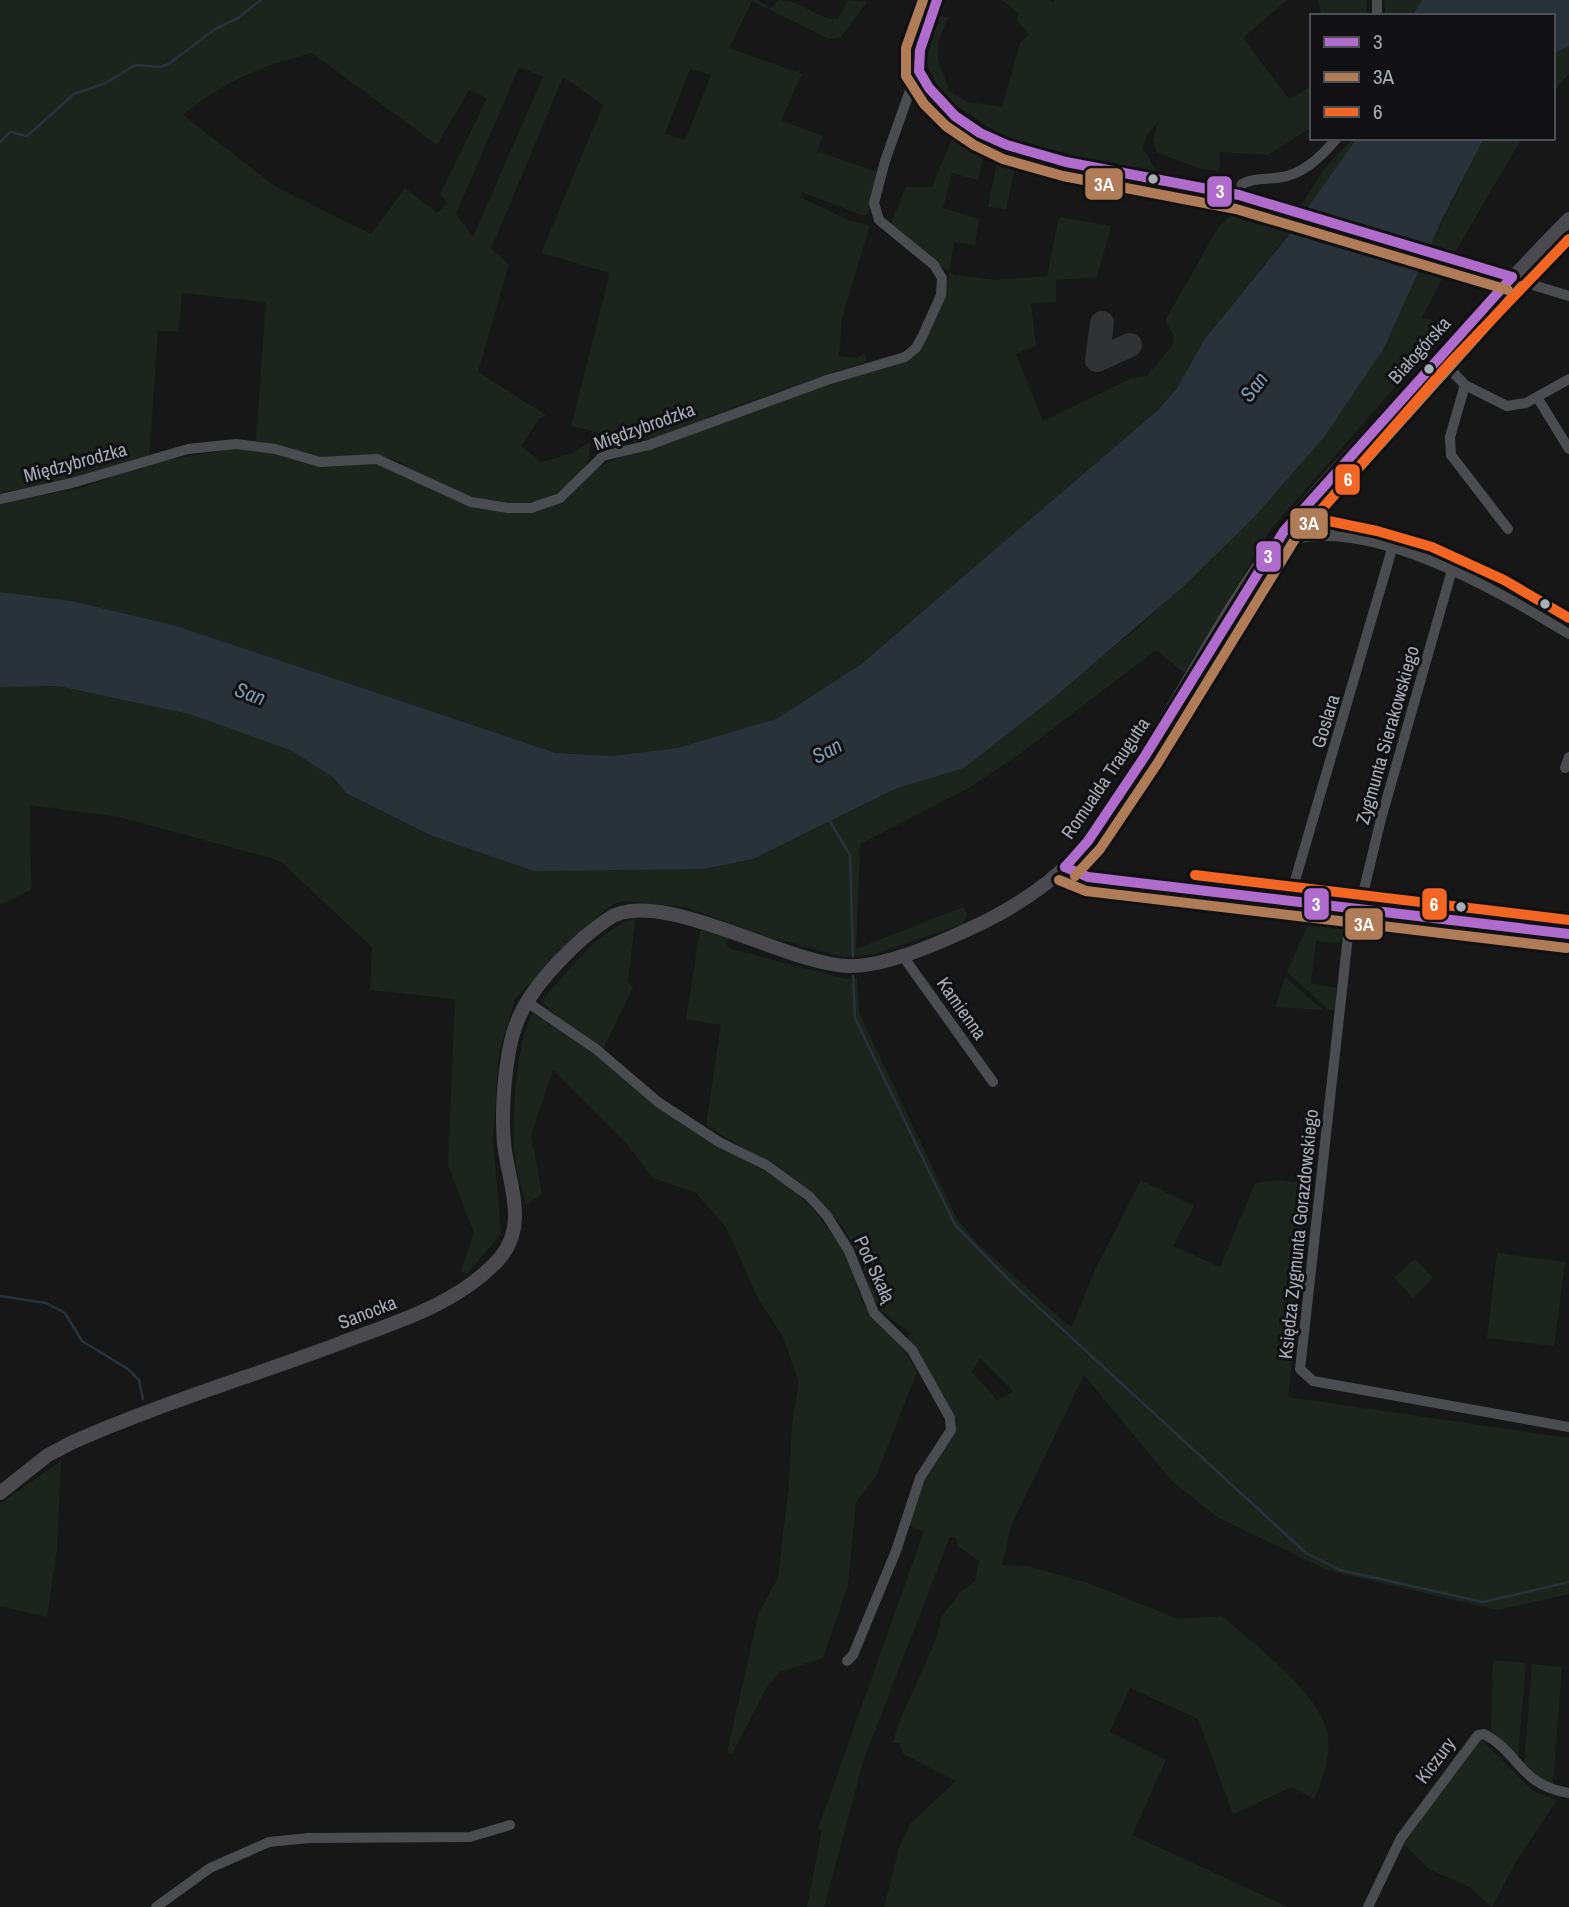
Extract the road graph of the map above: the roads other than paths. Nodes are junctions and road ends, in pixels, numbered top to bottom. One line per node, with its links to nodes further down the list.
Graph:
1 (937, 0): 2 (street)
2 (918, 68): 4 (street); 14 (street, Międzybrodzka)
3 (1335, 140): 4 (street)
4 (1239, 195): 6 (street)
5 (1569, 219): 6 (street, Białogórska)
6 (1512, 277): 7 (street); 8 (street, Białogórska)
7 (1569, 296)
8 (1438, 356): 10 (street); 13 (street, Białogórska)
9 (1569, 379): 11 (street)
10 (1465, 386): 11 (street); 17 (street)
11 (1537, 397): 12 (street)
12 (1569, 449)
13 (1332, 476): 15 (street, Białogórska); 16 (street)
14 (0, 499)
15 (1299, 513): 16 (street); 18 (street); 20 (street, Romualda Traugutta)
16 (1331, 528): 19 (street)
17 (1508, 528)
18 (1316, 535): 19 (street); 20 (street)
19 (1341, 537): 21 (street)
20 (1272, 548): 24 (street, Romualda Traugutta)
21 (1392, 549): 22 (street); 25 (street, Goslara)
22 (1452, 570): 23 (street); 26 (street, Zygmunta Sierakowskiego)
23 (1569, 634)
24 (1065, 867): 25 (street); 28 (street, Romualda Traugutta)
25 (1289, 901): 26 (street)
26 (1355, 909): 27 (street); 31 (street, Księdza Zygmunta Gorazdowskiego)
27 (1569, 934)
28 (902, 955): 29 (street, Romualda Traugutta); 30 (street, Kamienna)
29 (527, 1002): 32 (street, Sanocka); 33 (street, Pod Skałą)
30 (993, 1082)
31 (1569, 1427)
32 (0, 1493)
33 (847, 1661)
34 (1569, 1793): 37 (street, Kiczury)
35 (510, 1825): 36 (street)
36 (156, 1907)
37 (1368, 1907)

